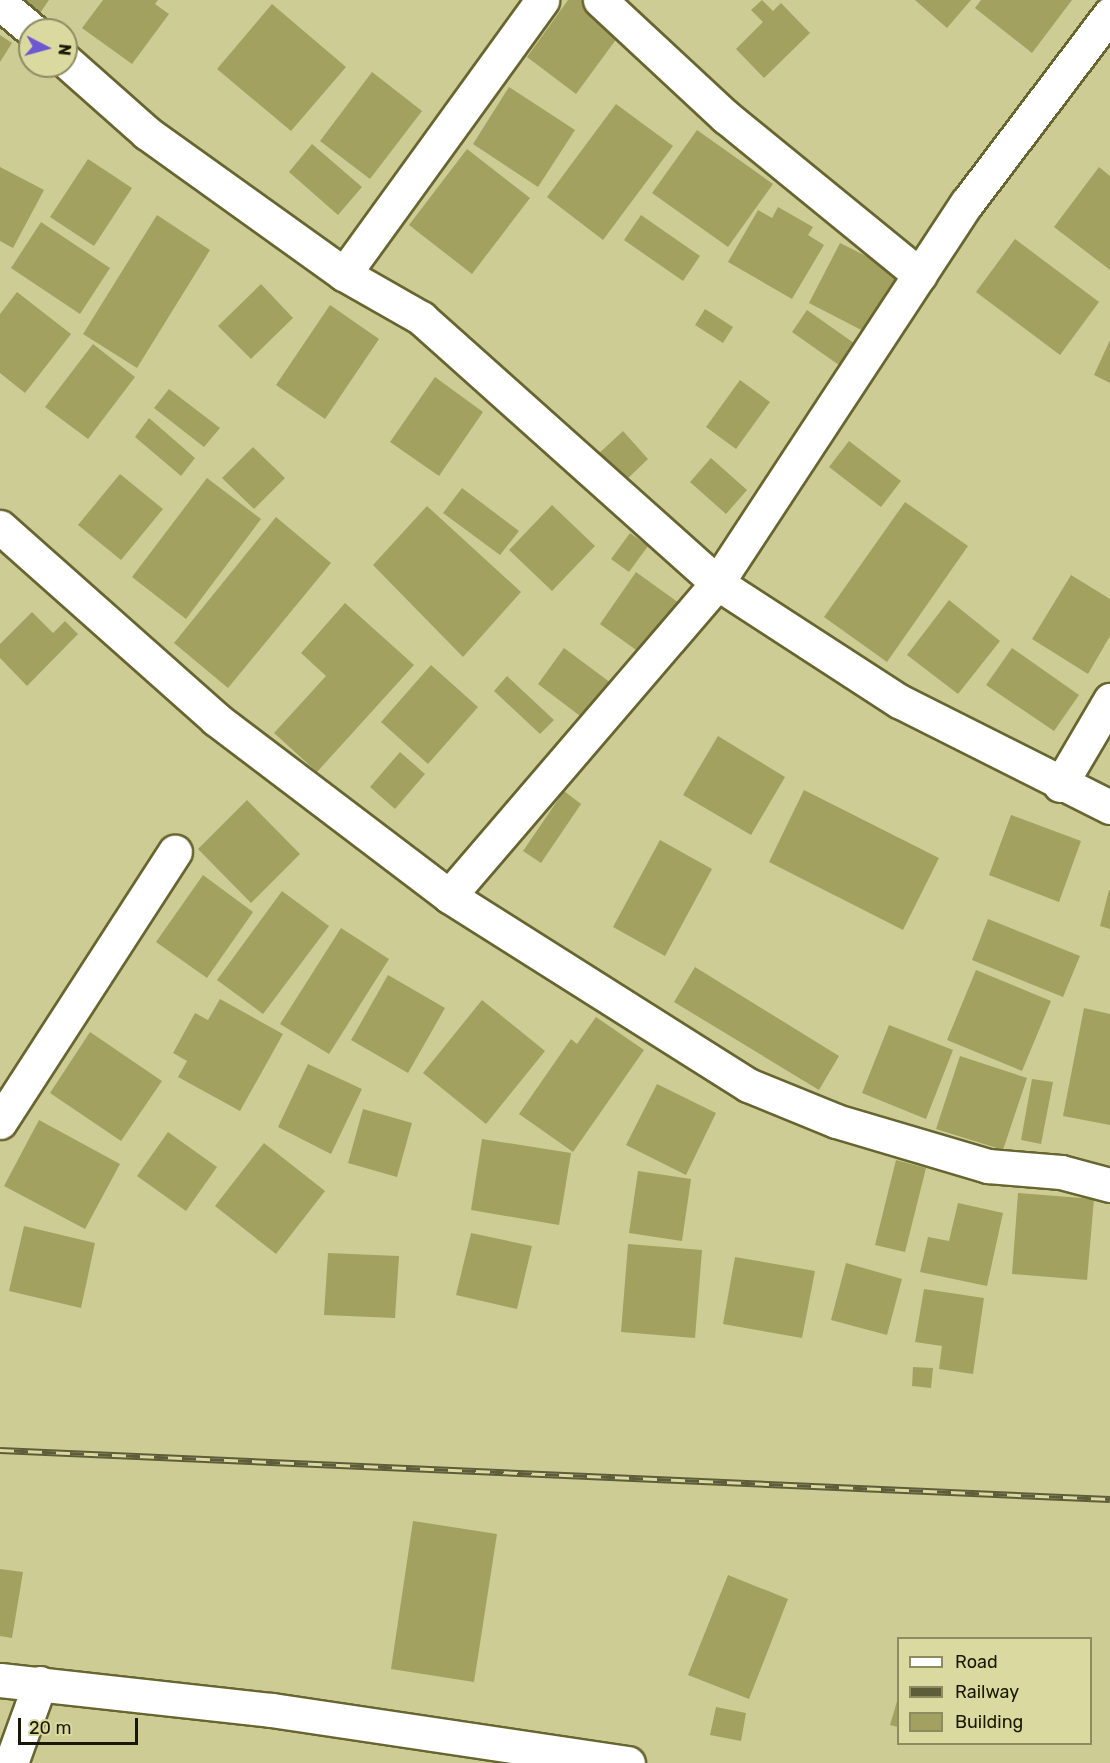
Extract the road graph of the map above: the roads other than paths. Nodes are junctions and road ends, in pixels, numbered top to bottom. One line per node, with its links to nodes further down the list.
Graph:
1 (542, 0): 7 (street)
2 (600, 0): 8 (street)
3 (0, 3): 5 (street)
4 (1110, 14): 8 (street)
5 (18, 18)
6 (78, 72): 7 (street)
7 (344, 274): 10 (street)
8 (920, 275): 10 (street)
9 (0, 527): 15 (street)
10 (717, 583): 12 (street); 15 (street)
11 (1110, 700): 12 (street)
12 (1060, 786): 13 (street)
13 (1110, 807)
14 (175, 852): 16 (street)
15 (449, 896): 17 (street)
16 (0, 1122)
17 (1110, 1185)
18 (0, 1680): 19 (street)
19 (40, 1683): 20 (street); 21 (street)
20 (11, 1763)
21 (628, 1763)

